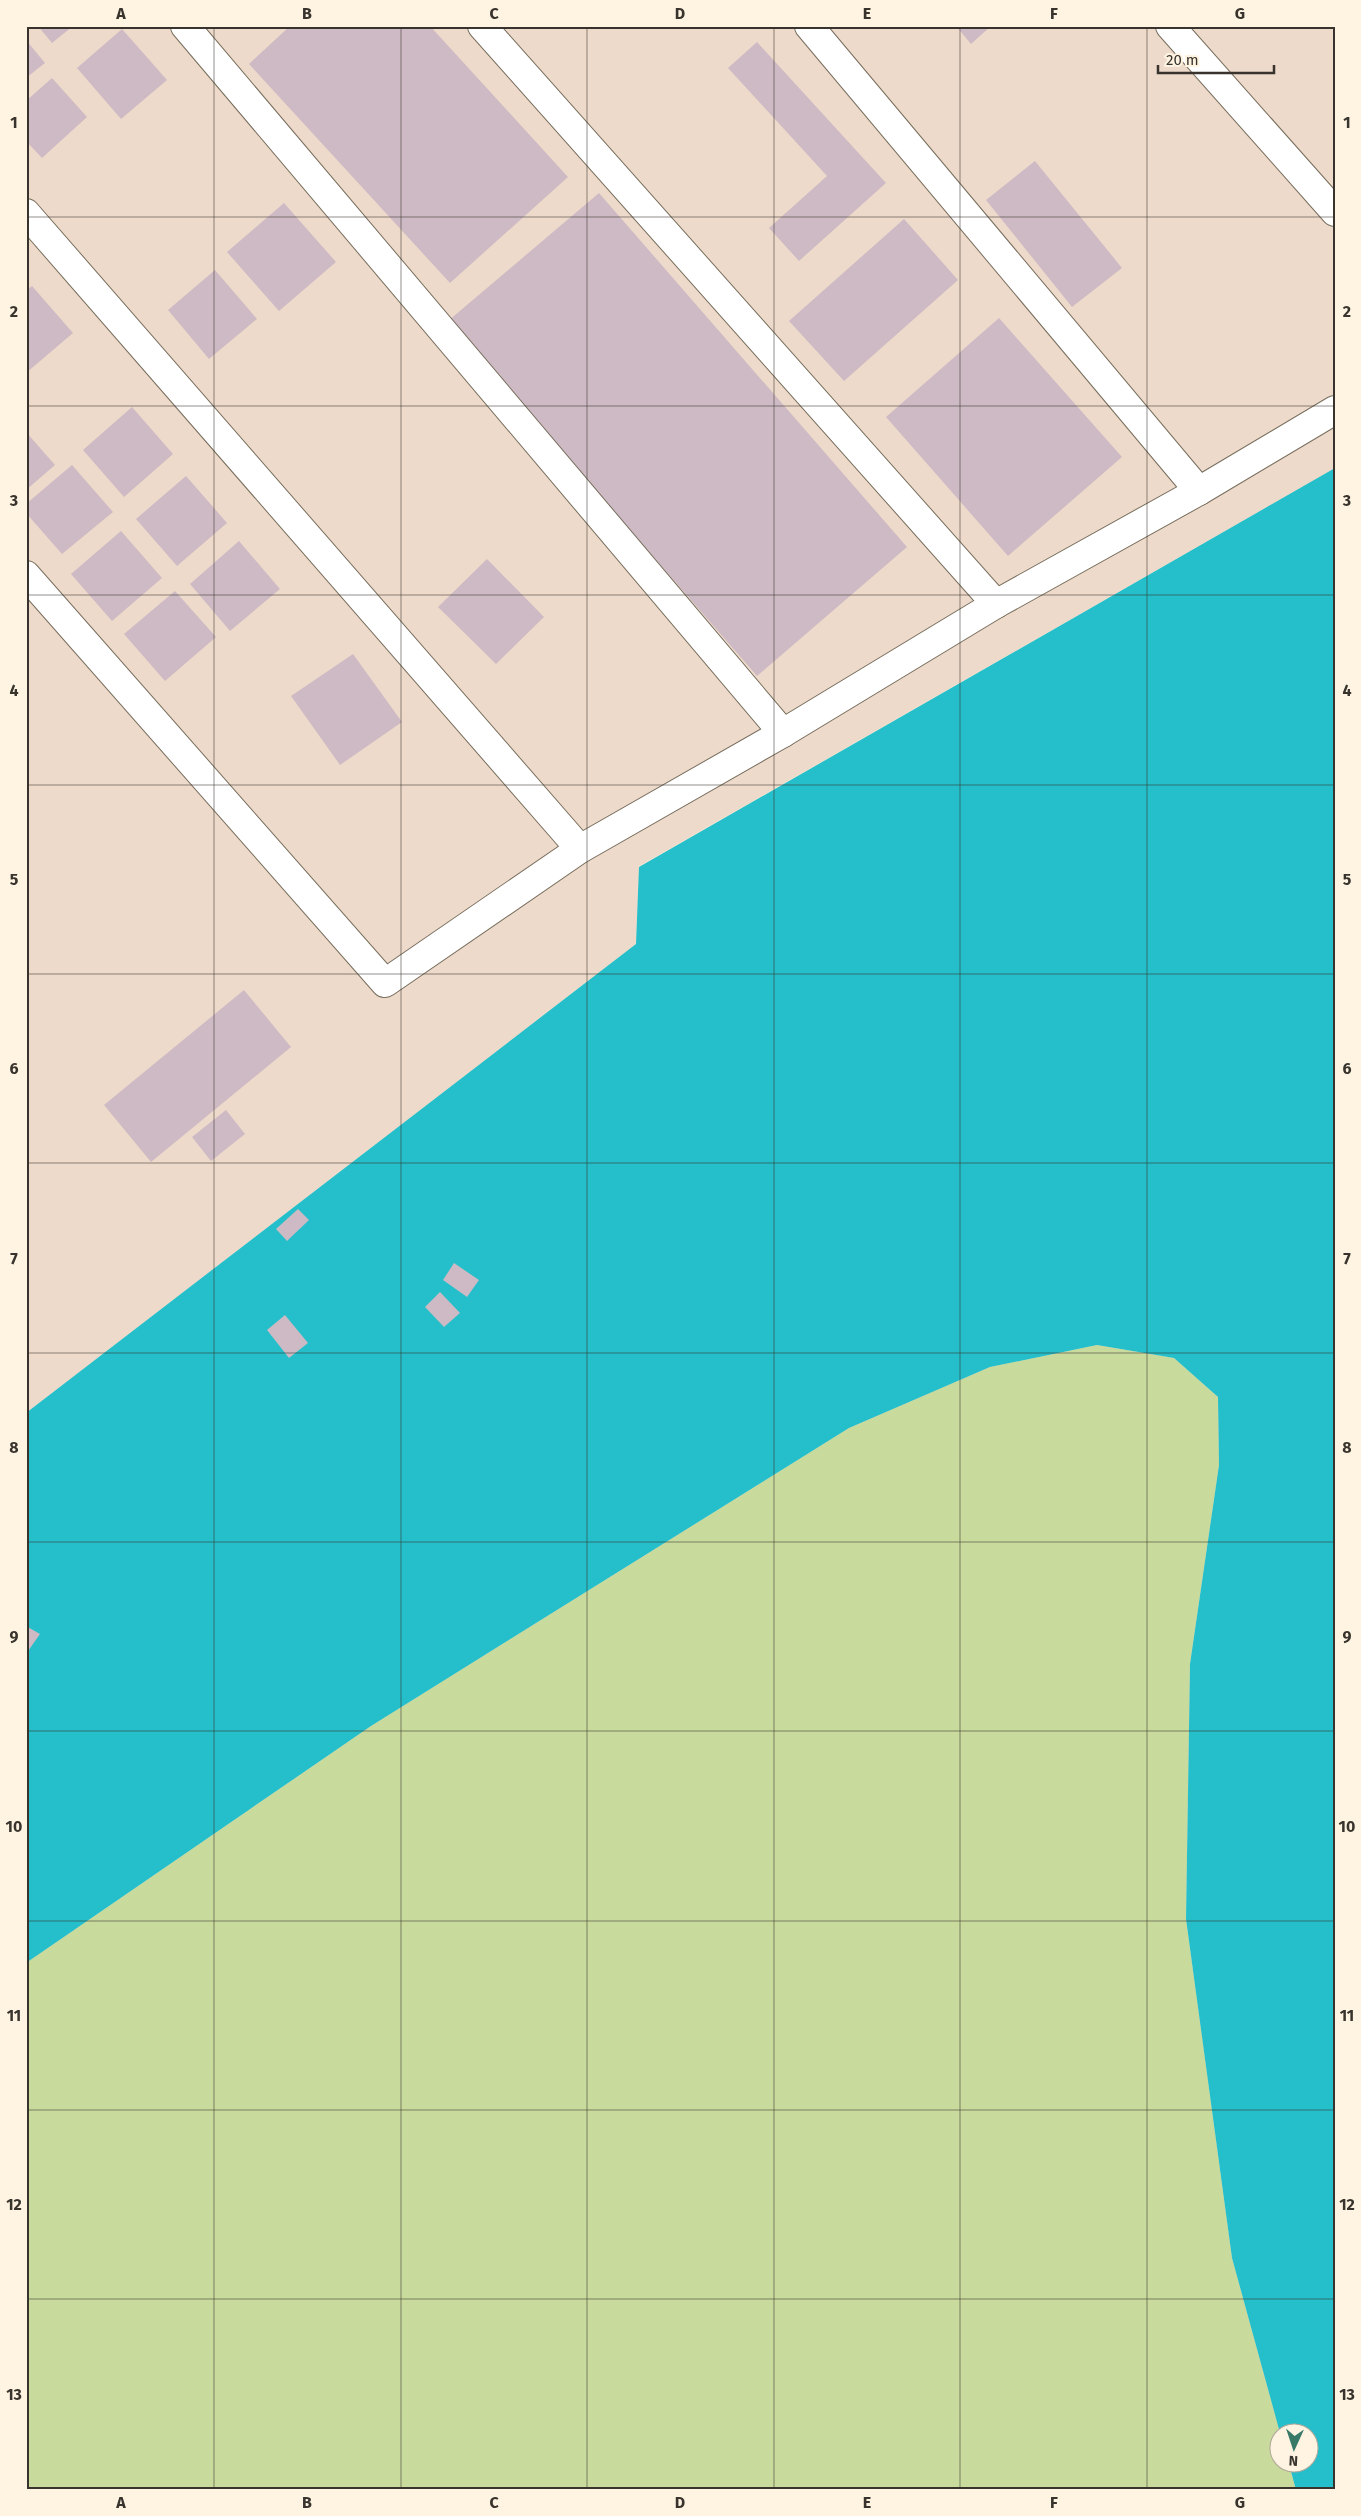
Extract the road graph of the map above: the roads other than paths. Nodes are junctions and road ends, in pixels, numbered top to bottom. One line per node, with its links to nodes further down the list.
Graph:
1 (185, 26): 11 (street)
2 (482, 26): 10 (street)
3 (809, 26): 8 (street)
4 (1170, 26): 5 (street)
5 (1335, 212)
6 (26, 213): 12 (street)
7 (1335, 410): 8 (street)
8 (1199, 490): 10 (street)
9 (26, 575): 12 (street)
10 (996, 604): 11 (street)
11 (783, 732): 12 (street)
12 (580, 849)

